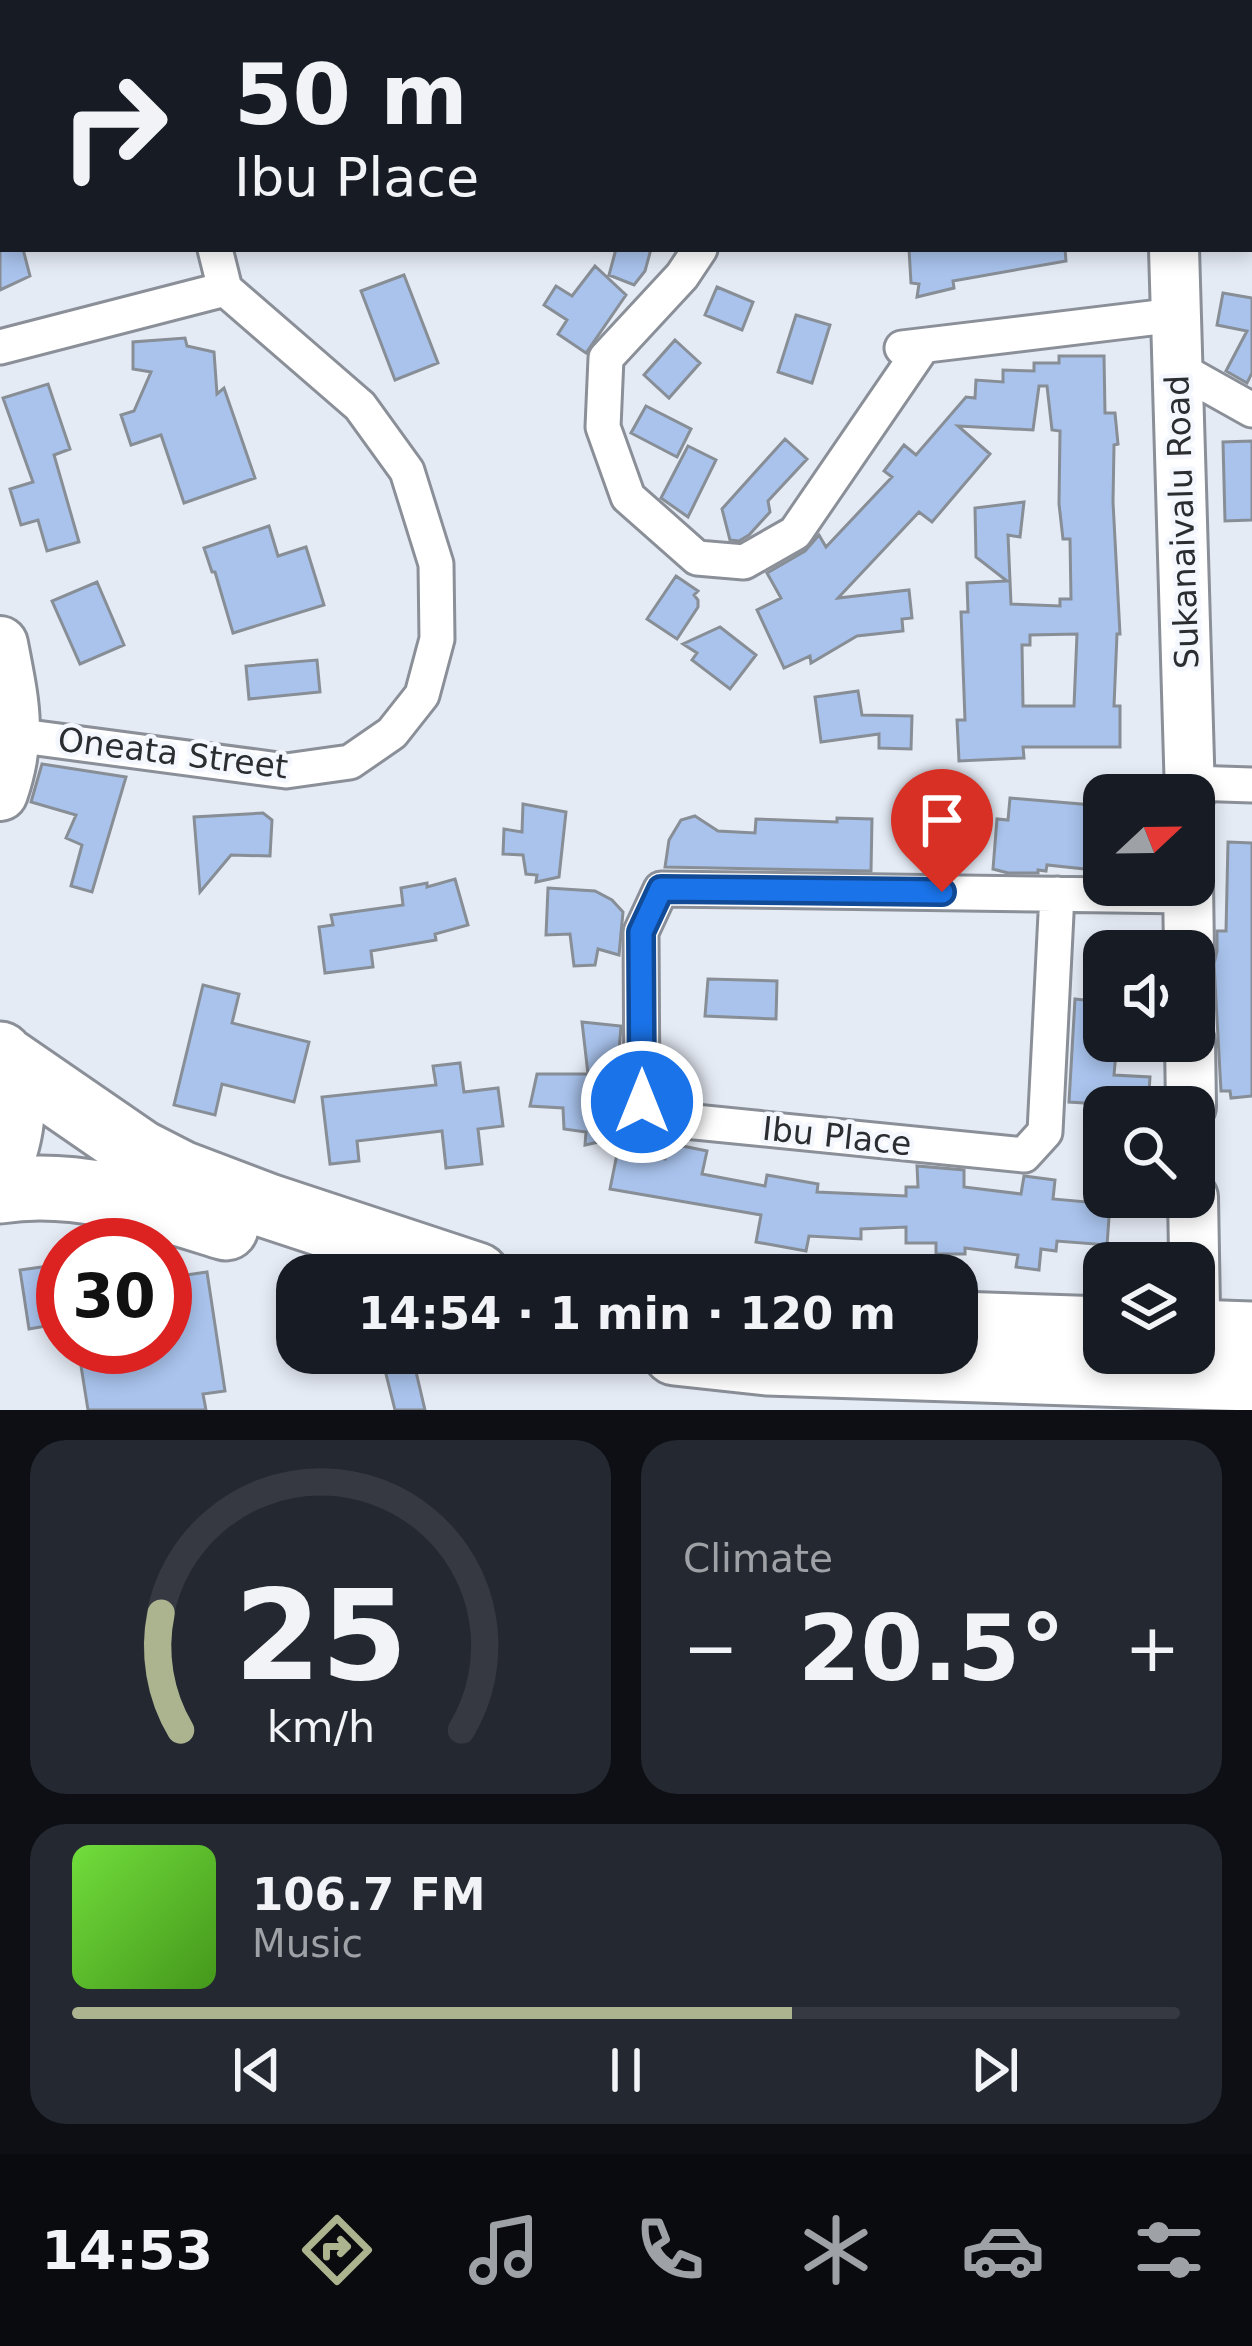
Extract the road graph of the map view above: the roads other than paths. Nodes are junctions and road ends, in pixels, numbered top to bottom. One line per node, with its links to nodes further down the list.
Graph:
1 (216, 252): 4 (street)
2 (698, 252): 5 (street)
3 (1174, 252): 5 (main road, Sukanaivalu Road)
4 (225, 289): 6 (street); 10 (street, Oneata Street)
5 (1176, 315): 7 (main road, Sukanaivalu Road)
6 (0, 347)
7 (1178, 368): 8 (street); 11 (main road, Sukanaivalu Road)
8 (1252, 410)
9 (0, 644): 10 (main road)
10 (14, 735): 14 (main road)
11 (1191, 774)
12 (1252, 785): 13 (street)
13 (1215, 787)
14 (0, 793)
15 (1083, 893): 16 (street, Ibu Place)
16 (1057, 894): 16 (street, Ibu Place)
17 (1, 1055): 18 (highway); 21 (highway)
18 (0, 1165)
19 (0, 1190): 20 (highway)
20 (292, 1254)
21 (414, 1254)
22 (978, 1325): 23 (highway)
23 (1083, 1328)
24 (1252, 1334): 25 (highway)
25 (1215, 1352)
26 (1083, 1357): 27 (highway)
27 (978, 1359)

